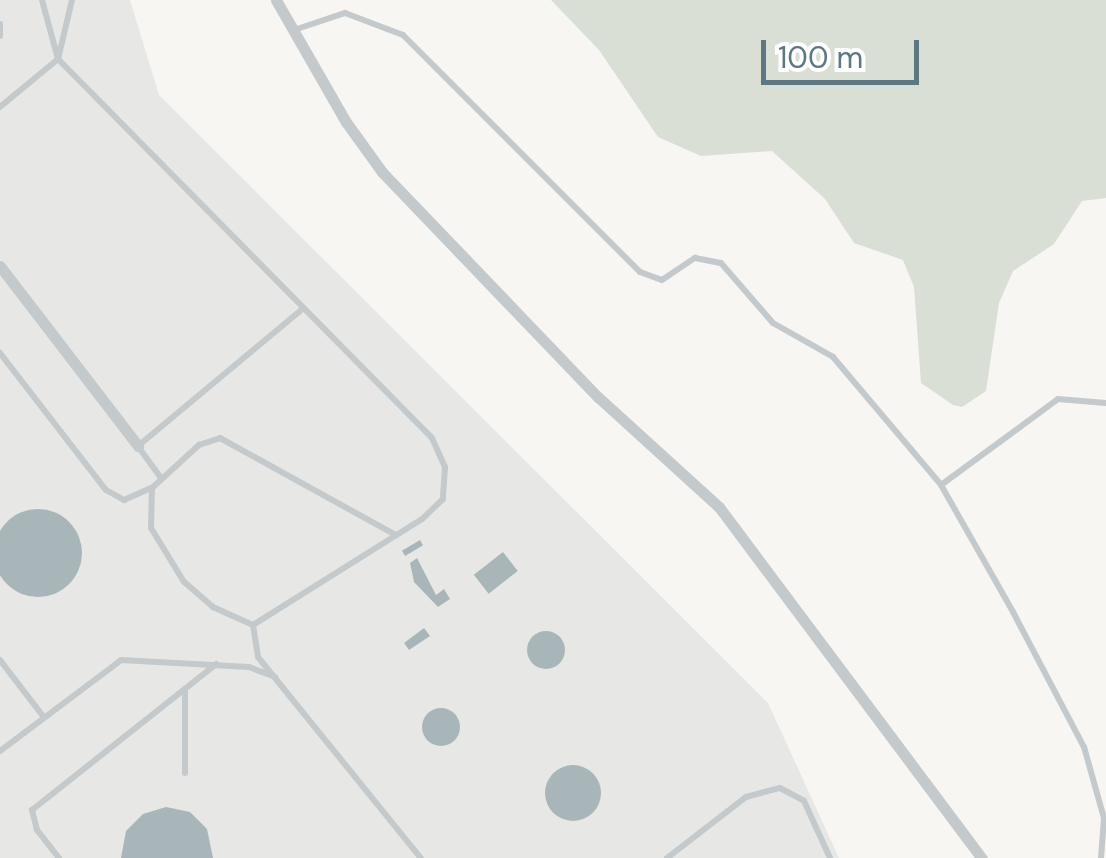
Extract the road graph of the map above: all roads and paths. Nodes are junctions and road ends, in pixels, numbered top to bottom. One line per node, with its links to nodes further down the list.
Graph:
1 (42, 0): 7 (lane)
2 (72, 0): 7 (lane)
3 (276, 0): 5 (street)
4 (0, 24): 6 (lane)
5 (293, 30): 15 (lane); 30 (street)
6 (0, 36)
7 (58, 59): 8 (lane); 10 (lane)
8 (0, 107)
9 (0, 266): 13 (street)
10 (301, 310): 13 (lane); 17 (lane)
11 (0, 353): 16 (lane)
12 (1106, 403): 15 (lane)
13 (138, 446): 14 (lane)
14 (161, 478): 16 (lane); 17 (lane)
15 (941, 485): 31 (lane)
16 (152, 488): 18 (lane)
17 (396, 535): 18 (lane)
18 (254, 626): 21 (lane)
19 (0, 660): 23 (lane)
20 (216, 664): 21 (lane); 22 (lane); 23 (lane)
21 (275, 677): 27 (lane)
22 (185, 688): 25 (lane); 26 (lane)
23 (43, 716): 24 (lane)
24 (0, 751)
25 (185, 773)
26 (59, 858)
27 (421, 858)
28 (668, 858): 29 (lane)
29 (830, 858)
30 (982, 858)
31 (1101, 858)

